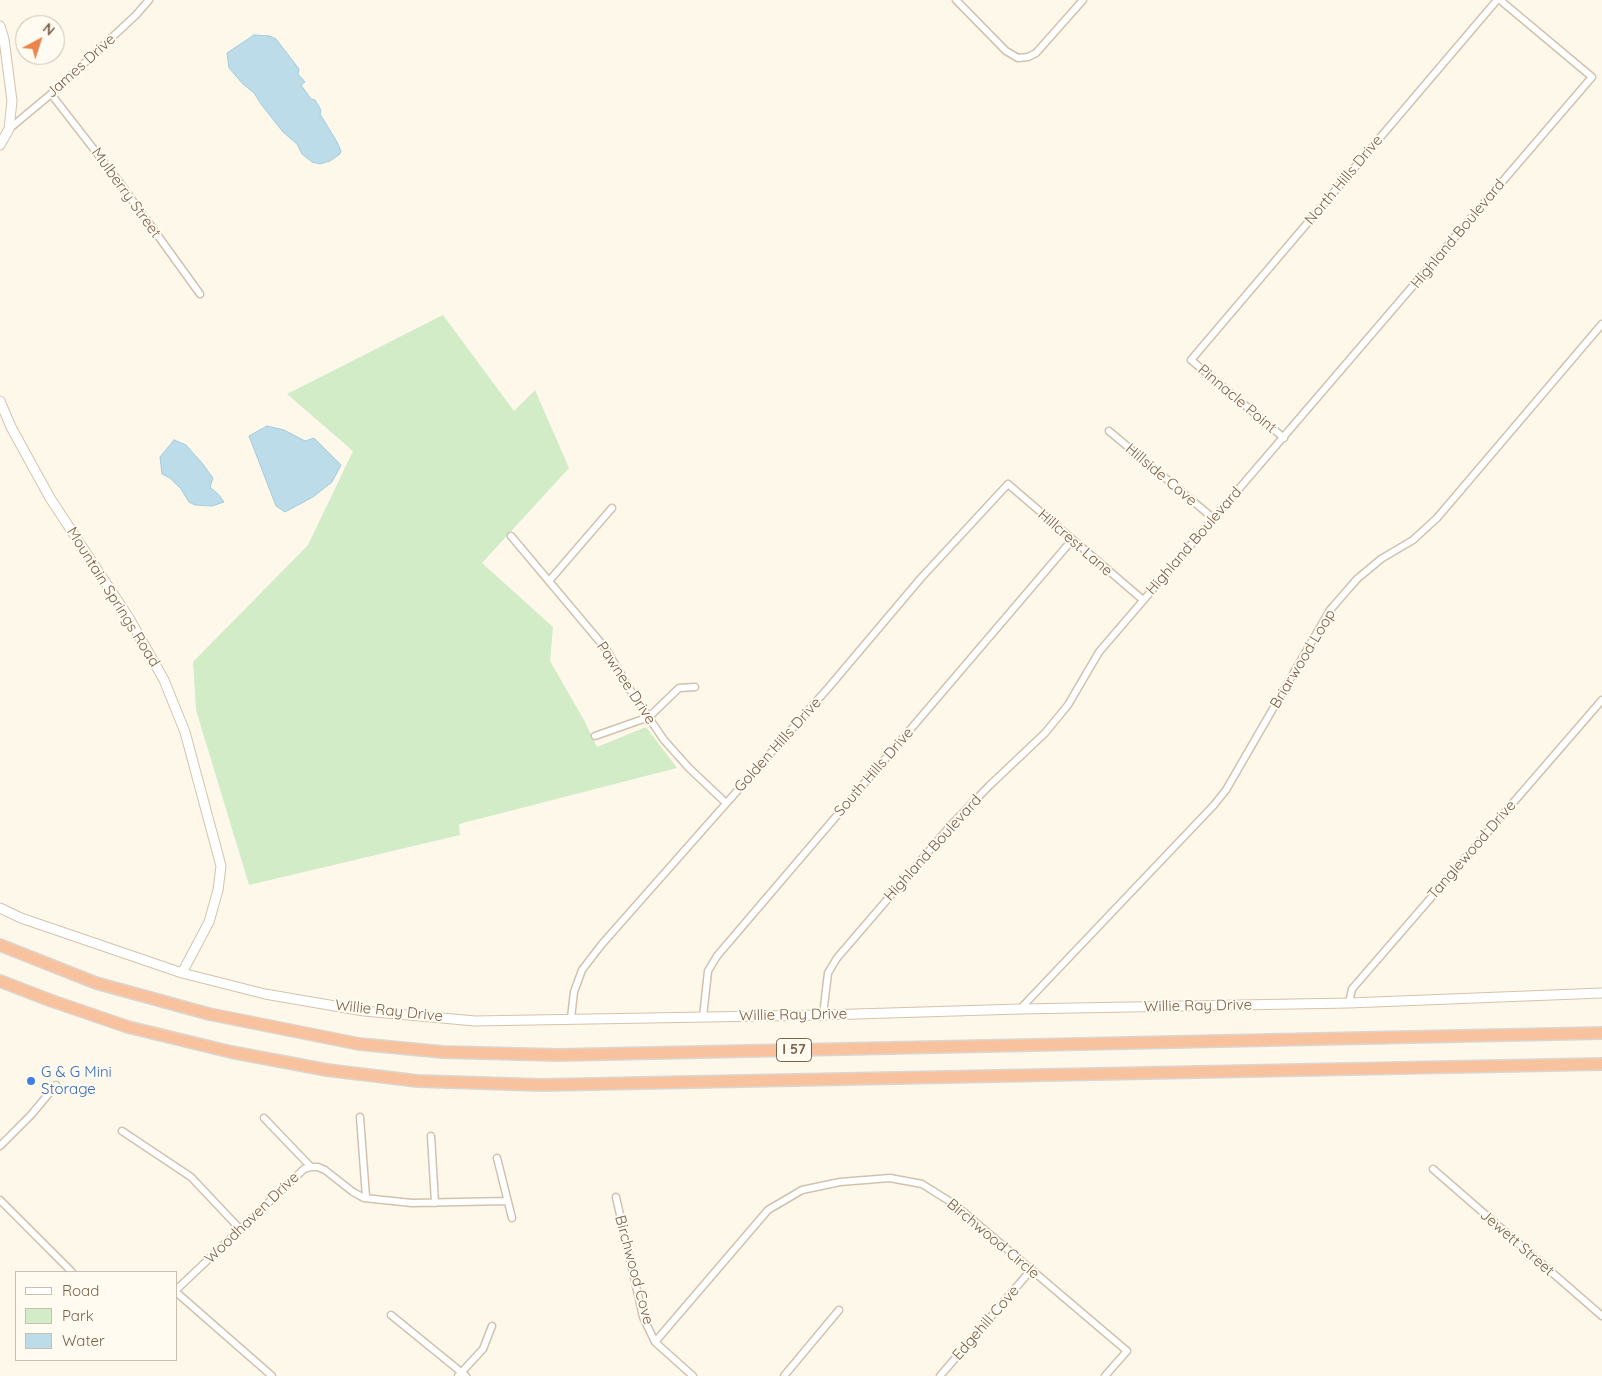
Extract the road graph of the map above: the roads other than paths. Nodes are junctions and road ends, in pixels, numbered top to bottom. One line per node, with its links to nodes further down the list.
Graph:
1 (149, 0): 6 (street, James Drive)
2 (956, 0): 3 (street)
3 (1083, 0)
4 (1499, 0): 11 (street, North Hills Drive); 14 (street, Highland Boulevard)
5 (0, 26): 7 (street)
6 (51, 94): 7 (street, James Drive); 9 (street, Mulberry Street)
7 (9, 129): 8 (street)
8 (0, 145)
9 (200, 294)
10 (1602, 324): 33 (street, Briarwood Loop)
11 (1191, 360): 14 (street, Pinnacle Point)
12 (0, 401): 29 (street, Mountain Springs Road)
13 (1110, 432): 17 (street, Hillside Cove)
14 (1284, 438): 17 (street, Highland Boulevard)
15 (1008, 484): 19 (street, Hillcrest Lane); 26 (street, Golden Hills Drive)
16 (612, 508): 20 (street)
17 (1213, 518): 21 (street, Highland Boulevard)
18 (511, 536): 20 (street, Pawnee Drive)
19 (1072, 540): 21 (street, Hillcrest Lane); 35 (street, South Hills Drive)
20 (549, 581): 24 (street, Pawnee Drive)
21 (1143, 600): 34 (street, Highland Boulevard)
22 (695, 687): 24 (street)
23 (1602, 700): 32 (street, Tanglewood Drive)
24 (649, 718): 25 (street); 26 (street, Pawnee Drive)
25 (595, 736)
26 (726, 803): 36 (street, Golden Hills Drive)
27 (0, 908): 29 (street, Willie Ray Drive)
28 (0, 945): 37 (highway, I 57)
29 (182, 973): 36 (street, Willie Ray Drive)
30 (0, 981): 38 (highway, I 57)
31 (1602, 993): 32 (street, Willie Ray Drive)
32 (1349, 1003): 33 (street, Willie Ray Drive)
33 (1020, 1009): 34 (street, Willie Ray Drive)
34 (823, 1015): 35 (street, Willie Ray Drive)
35 (703, 1017): 36 (street, Willie Ray Drive)
36 (571, 1018)
37 (1602, 1033)
38 (1602, 1064)
39 (56, 1085): 44 (street)
40 (360, 1117): 48 (street)
41 (264, 1118): 46 (street)
42 (122, 1130): 54 (street)
43 (431, 1136): 52 (street)
44 (0, 1146)
45 (496, 1158): 51 (street)
46 (310, 1167): 48 (street, Woodhaven Drive); 54 (street, Woodhaven Drive)
47 (1433, 1169): 61 (street, Jewett Street)
48 (366, 1197): 52 (street, Woodhaven Drive)
49 (616, 1198): 63 (street, Birchwood Cove)
50 (0, 1200): 56 (street)
51 (507, 1201): 52 (street, Woodhaven Drive); 53 (street)
52 (435, 1203)
53 (512, 1218)
54 (241, 1230): 57 (street, Woodhaven Drive)
55 (1031, 1270): 63 (street, Birchwood Circle); 68 (street, Edgehill Cove); 69 (street, Birchwood Circle)
56 (71, 1271)
57 (178, 1289)
58 (178, 1293): 65 (street)
59 (839, 1310): 67 (street)
60 (391, 1315): 64 (street)
61 (1602, 1316)
62 (492, 1326): 64 (street)
63 (655, 1342): 66 (street)
64 (462, 1375)
65 (272, 1376)
66 (693, 1376)
67 (784, 1376)
68 (940, 1376)
69 (1105, 1376)

